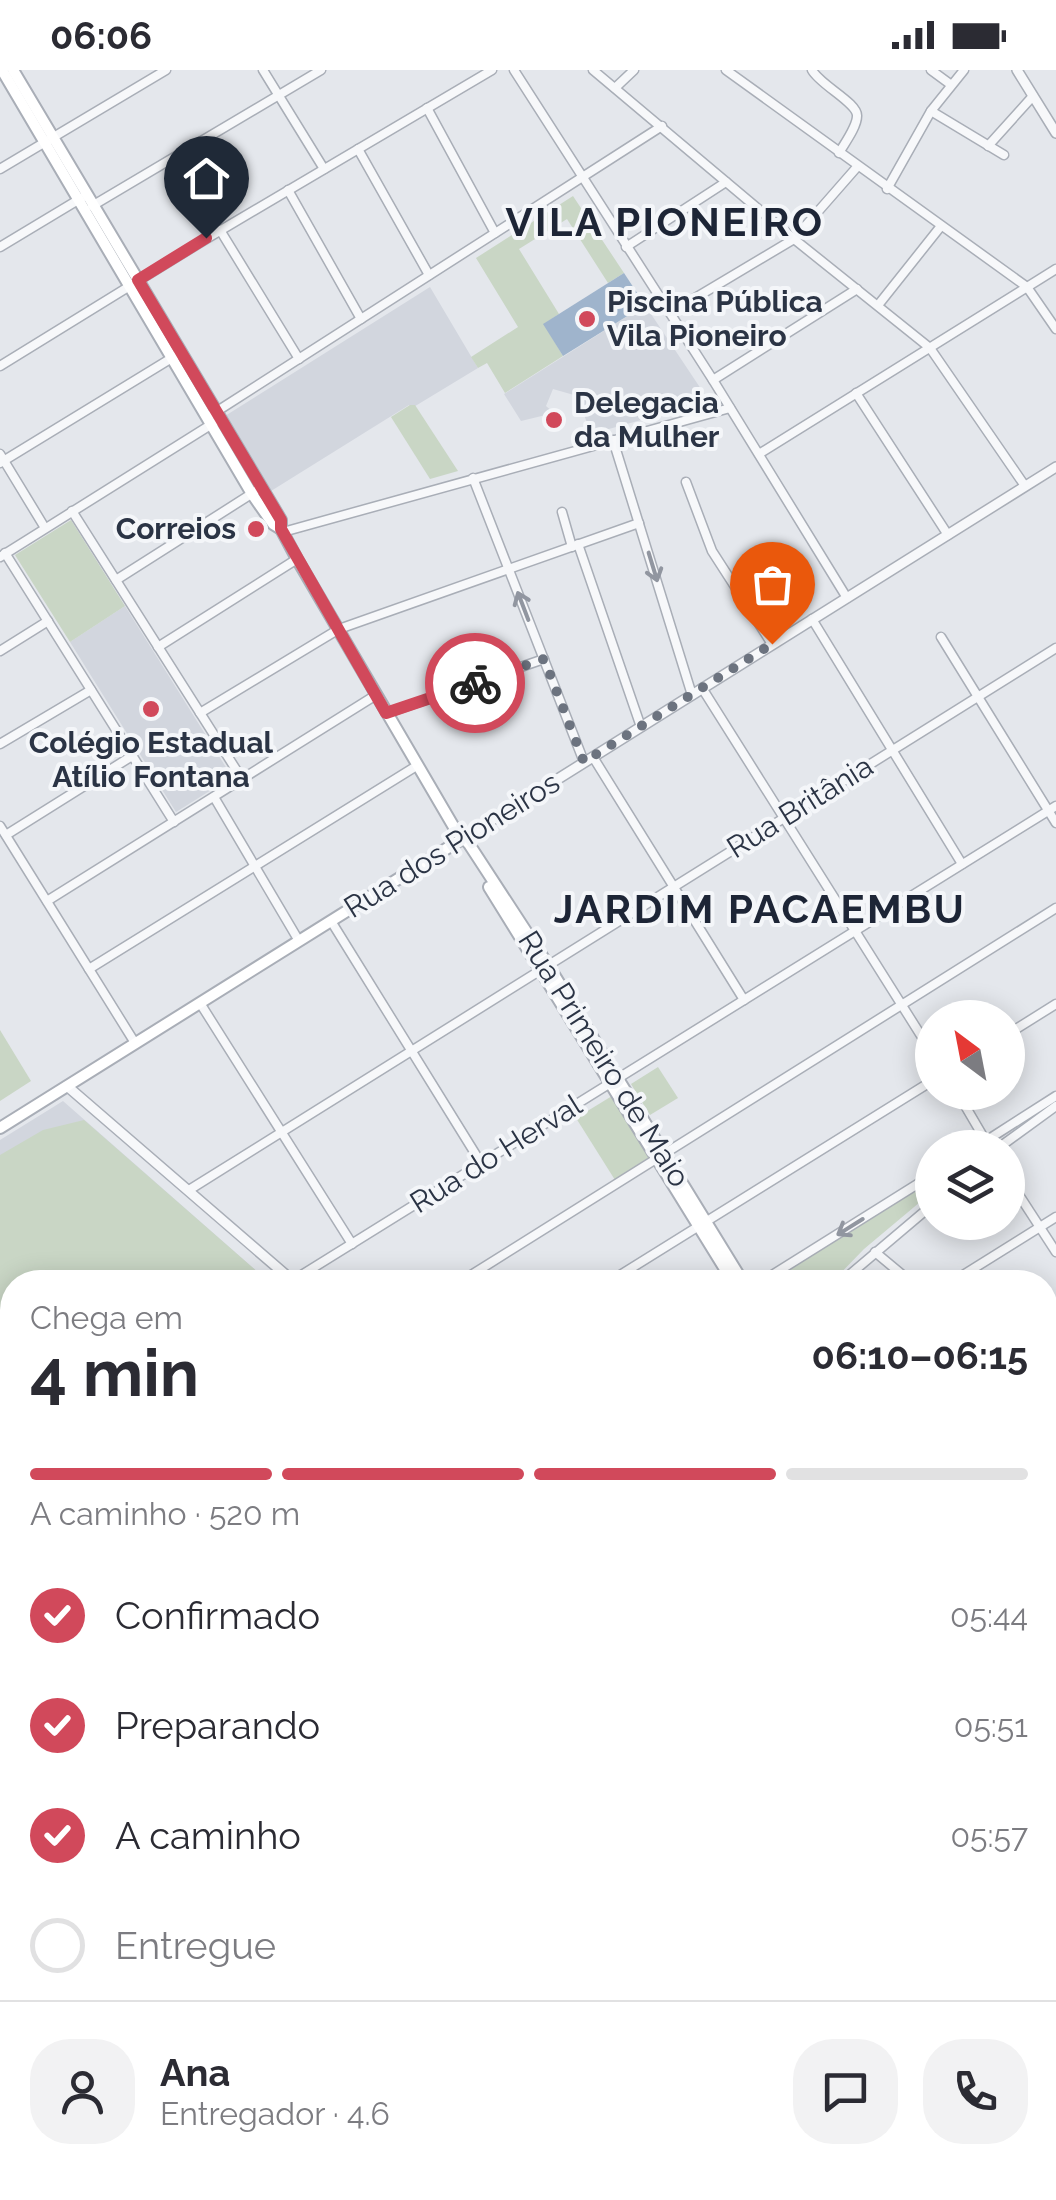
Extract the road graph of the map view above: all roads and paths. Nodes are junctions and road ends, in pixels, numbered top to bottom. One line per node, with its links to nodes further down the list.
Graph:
1 (166, 70): 22 (street)
2 (263, 70): 16 (street)
3 (322, 70): 16 (street)
4 (492, 70): 18 (street)
5 (514, 70): 30 (street)
6 (593, 70): 15 (street)
7 (634, 70): 15 (street)
8 (726, 70): 25 (street)
9 (812, 70): 25 (street)
10 (931, 70): 14 (street)
11 (964, 70): 14 (street)
12 (1017, 70): 17 (street)
13 (6, 72): 22 (main road, Rua Primeiro de Maio)
14 (950, 84): 19 (street)
15 (615, 88): 20 (street)
16 (278, 96): 29 (street); 34 (street)
17 (1033, 96): 21 (street); 23 (street)
18 (427, 108): 24 (street); 37 (street)
19 (932, 111): 23 (street); 32 (street)
20 (662, 126): 30 (street); 31 (street)
21 (1056, 133)
22 (49, 140): 28 (street); 34 (main road, Rua Primeiro de Maio)
23 (988, 146): 26 (street)
24 (358, 149): 29 (street); 42 (street)
25 (839, 153): 27 (street)
26 (1004, 155)
27 (857, 166): 32 (street); 38 (street)
28 (0, 168)
29 (324, 169): 33 (street)
30 (581, 178): 37 (street); 40 (street)
31 (726, 182): 38 (street); 40 (street)
32 (888, 188): 35 (street)
33 (288, 190): 36 (street); 48 (street)
34 (85, 202): 39 (street); 43 (main road, Rua Primeiro de Maio)
35 (942, 226): 44 (street); 46 (street)
36 (220, 230): 43 (street); 52 (street)
37 (495, 233): 42 (street)
38 (794, 240): 45 (street); 47 (street)
39 (0, 247)
40 (626, 247): 47 (street)
41 (1056, 269): 44 (street)
42 (430, 275): 48 (street)
43 (133, 284): 51 (main road, Rua Primeiro de Maio); 53 (street)
44 (1027, 287): 49 (street); 50 (street)
45 (857, 289): 46 (street); 54 (street)
46 (879, 304): 50 (street)
47 (670, 313): 54 (street)
48 (362, 318): 52 (street)
49 (1056, 329)
50 (930, 348): 55 (street); 64 (street)
51 (177, 355): 57 (main road, Rua Primeiro de Maio); 60 (street)
52 (299, 359): 57 (street)
53 (0, 366)
54 (713, 380): 56 (street)
55 (856, 394): 59 (street); 71 (street)
56 (730, 408): 58 (street); 59 (street)
57 (214, 418): 65 (main road, Rua Primeiro de Maio); 66 (street)
58 (614, 440): 62 (street); 68 (street)
59 (758, 454): 77 (street)
60 (1, 459): 69 (street)
61 (1056, 467): 64 (street, Rua dos Pioneiros)
62 (474, 478): 70 (street); 75 (street)
63 (686, 482): 82 (street)
64 (1025, 486): 71 (street, Rua dos Pioneiros)
65 (256, 491): 70 (main road, Rua Primeiro de Maio); 76 (street)
66 (72, 511): 69 (street); 76 (street)
67 (562, 512): 72 (street)
68 (640, 524): 72 (street); 89 (street, one-way to 89)
69 (45, 528): 73 (street)
70 (282, 531): 74 (main road, Rua Primeiro de Maio)
71 (948, 534): 77 (street, Rua dos Pioneiros)
72 (575, 546): 75 (street); 94 (street)
73 (2, 555): 79 (street)
74 (298, 559): 80 (main road, Rua Primeiro de Maio); 83 (street)
75 (509, 569): 80 (street); 86 (street, one-way to 75)
76 (116, 580): 83 (street)
77 (846, 598): 78 (street, Rua dos Pioneiros)
78 (812, 620): 82 (street, Rua dos Pioneiros); 96 (street)
79 (48, 621): 85 (street); 88 (street)
80 (339, 629): 90 (main road, Rua Primeiro de Maio); 92 (street)
81 (941, 638): 91 (street)
82 (772, 644): 87 (street, Rua dos Pioneiros)
83 (158, 647): 92 (street)
84 (1056, 648): 91 (street, Rua Britânia)
85 (0, 650)
86 (544, 659): 93 (street); 98 (street)
87 (702, 688): 89 (street, Rua dos Pioneiros); 103 (street)
88 (91, 690): 95 (street); 97 (street)
89 (692, 694): 94 (street, Rua dos Pioneiros)
90 (376, 695): 93 (main road, Rua Primeiro de Maio); 100 (street)
91 (978, 697): 96 (street, Rua Britânia); 102 (street)
92 (200, 713): 100 (street)
93 (386, 713): 99 (main road, Rua Primeiro de Maio)
94 (641, 727): 98 (street, Rua dos Pioneiros)
95 (0, 744)
96 (892, 750): 103 (street, Rua Britânia); 109 (street)
97 (132, 756): 104 (street); 107 (street)
98 (588, 759): 108 (street, Rua dos Pioneiros); 111 (street)
99 (418, 765): 108 (main road, Rua Primeiro de Maio); 110 (street)
100 (242, 779): 101 (street)
101 (214, 797): 104 (street); 110 (street)
102 (1052, 808): 105 (street); 109 (street, Rua do Herval)
103 (784, 817): 111 (street, Rua Britânia); 115 (street)
104 (174, 822): 112 (street)
105 (1056, 823)
106 (0, 826): 107 (street)
107 (6, 836): 112 (street)
108 (462, 838): 114 (main road, Rua dos Pioneiros); 117 (main road, Rua Primeiro de Maio)
109 (962, 864): 115 (street, Rua do Herval)
110 (255, 866): 116 (street); 118 (street)
111 (673, 886): 117 (street, Rua Britânia); 119 (street)
112 (47, 902): 118 (street)
113 (1056, 908): 122 (street)
114 (331, 920): 116 (main road, Rua dos Pioneiros); 126 (street)
115 (855, 930): 119 (street, Rua do Herval); 122 (street)
116 (299, 941): 120 (main road, Rua dos Pioneiros)
117 (544, 967): 126 (street, Rua Britânia); 127 (main road, Rua Primeiro de Maio)
118 (89, 969): 125 (street)
119 (744, 1000): 127 (street, Rua do Herval)
120 (200, 1003): 125 (main road, Rua dos Pioneiros); 135 (street)
121 (1056, 1004): 123 (street)
122 (902, 1005): 124 (street); 136 (street)
123 (1025, 1023)
124 (915, 1025)
125 (135, 1044): 128 (main road, Rua dos Pioneiros)
126 (412, 1050): 135 (street, Rua Britânia); 137 (street)
127 (615, 1081): 136 (main road, Rua Primeiro de Maio); 137 (street, Rua do Herval)
128 (67, 1086): 132 (main road, Rua dos Pioneiros); 139 (street)
129 (915, 1092): 143 (street)
130 (1056, 1096): 133 (street)
131 (1056, 1106): 134 (street)
132 (0, 1128)
133 (1001, 1130)
134 (1024, 1130)
135 (282, 1132): 139 (street, Rua Britânia); 145 (street)
136 (662, 1157): 143 (main road, Rua Primeiro de Maio); 150 (street)
137 (481, 1163): 145 (street, Rua do Herval)
138 (915, 1186): 154 (street, one-way to 154)
139 (190, 1190): 148 (street)
140 (1025, 1204): 144 (street)
141 (1056, 1218): 144 (street)
142 (915, 1219): 146 (street)
143 (703, 1225): 151 (street); 152 (main road, Rua Primeiro de Maio); 153 (main road, Rua Primeiro de Maio)
144 (1040, 1227): 147 (street); 157 (street)
145 (352, 1244): 149 (street, Rua do Herval)
146 (875, 1252): 155 (street); 156 (street)
147 (1056, 1252)
148 (280, 1270)
149 (312, 1270)
150 (479, 1270)
151 (629, 1270)
152 (727, 1270)
153 (734, 1270)
154 (780, 1270)
155 (855, 1270)
156 (897, 1270)
157 (971, 1270)

